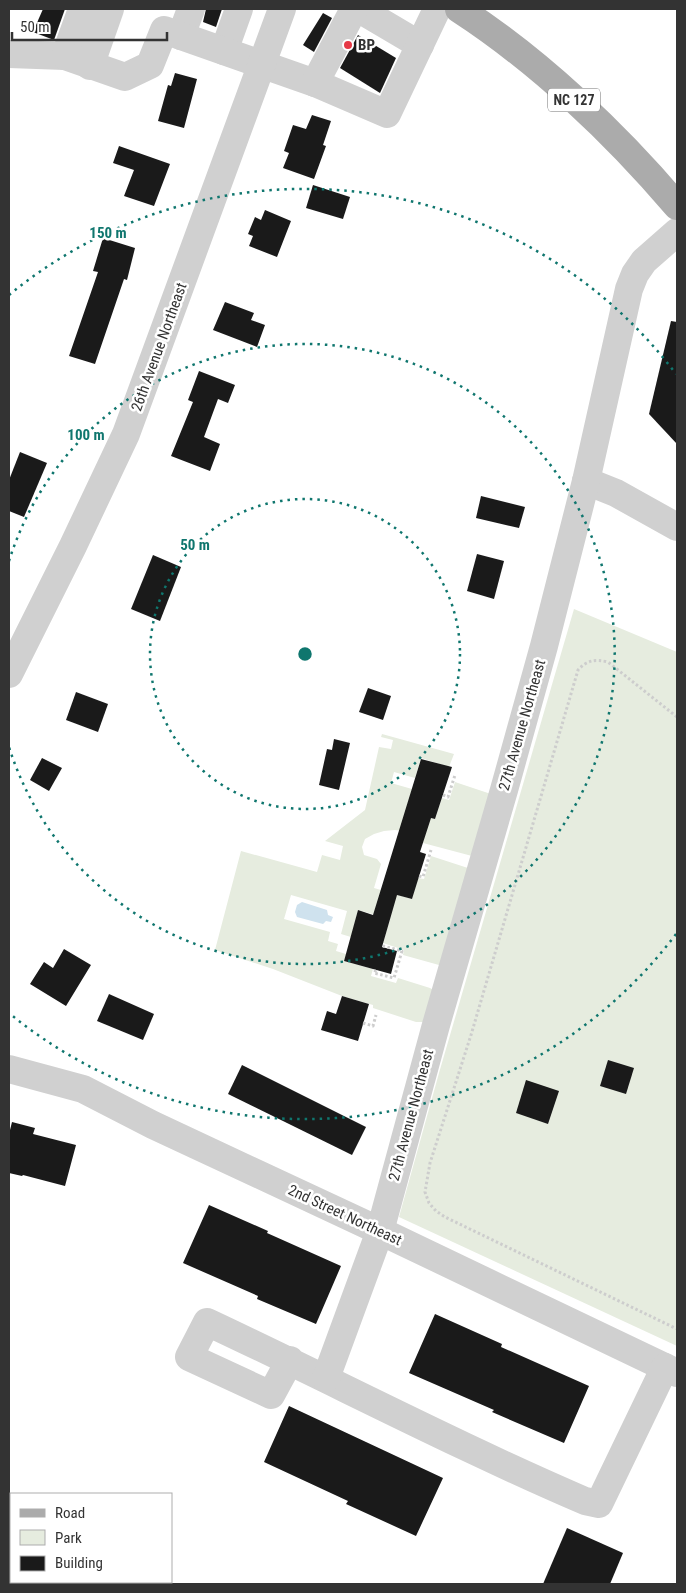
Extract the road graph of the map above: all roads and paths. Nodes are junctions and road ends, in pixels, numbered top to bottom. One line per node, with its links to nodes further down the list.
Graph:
1 (82, 9): 14 (street)
2 (110, 9): 16 (street)
3 (191, 9): 10 (street)
4 (239, 9): 12 (street)
5 (282, 9): 15 (street, 26th Avenue Northeast)
6 (354, 9): 17 (street)
7 (359, 9): 11 (street)
8 (437, 9): 11 (street)
9 (459, 9): 18 (main road, NC 127)
10 (172, 25): 12 (street); 16 (street)
11 (420, 45): 17 (street)
12 (224, 51): 15 (street)
13 (9, 54): 14 (street)
14 (65, 56): 16 (street)
15 (261, 64): 17 (street); 22 (street, 26th Avenue Northeast)
16 (90, 66)
17 (315, 83)
18 (677, 206)
19 (677, 232): 20 (street, 27th Avenue Northeast)
20 (586, 481): 21 (street); 33 (street, 27th Avenue Northeast)
21 (677, 527)
22 (9, 674)
23 (677, 717): 34 (path)
24 (455, 775): 25 (path)
25 (443, 796)
26 (431, 850): 27 (path)
27 (419, 876)
28 (383, 946): 29 (path)
29 (376, 970)
30 (376, 1014): 31 (path)
31 (363, 1023)
32 (9, 1069): 33 (street, 2nd Street Northeast)
33 (380, 1231): 36 (street, 2nd Street Northeast); 37 (street, 27th Avenue Northeast)
34 (677, 1329)
35 (290, 1360): 37 (street)
36 (671, 1370): 37 (street)
37 (326, 1378)

